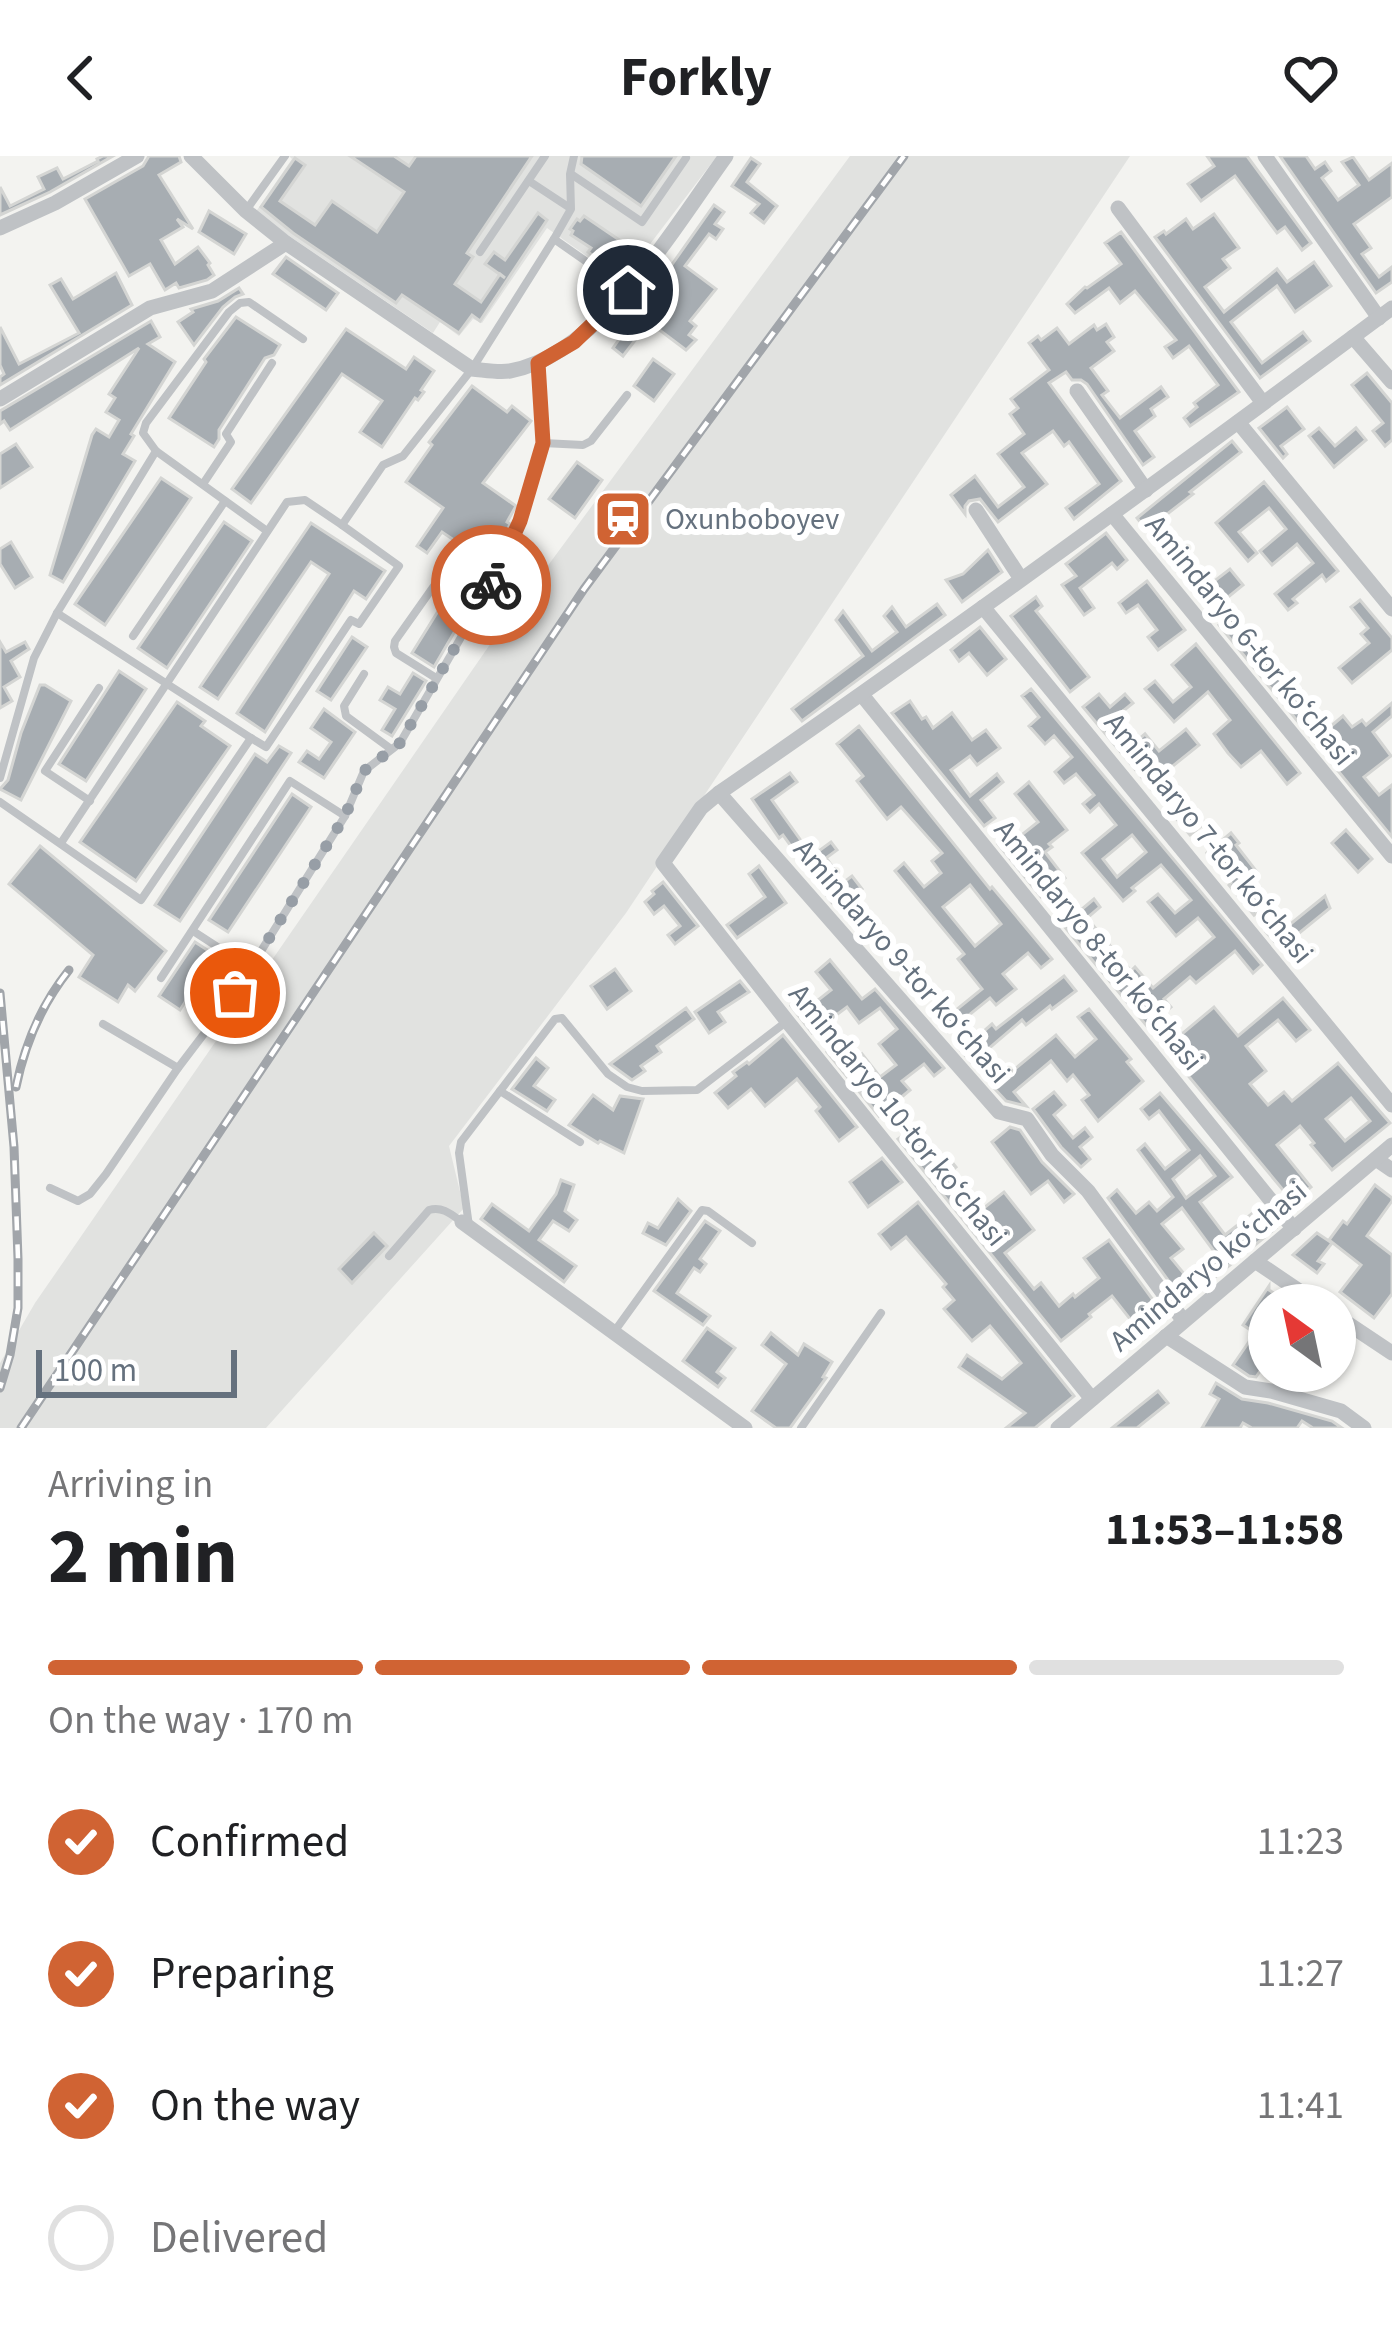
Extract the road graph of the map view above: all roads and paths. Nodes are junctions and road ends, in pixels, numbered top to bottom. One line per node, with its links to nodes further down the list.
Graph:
1 (137, 156): 14 (street)
2 (191, 156): 13 (street)
3 (285, 156): 13 (lane)
4 (545, 156): 10 (lane)
5 (574, 156): 9 (lane)
6 (726, 156): 18 (street)
7 (1265, 156): 19 (street)
8 (686, 158): 9 (lane)
9 (570, 173): 12 (lane)
10 (529, 181): 12 (lane); 17 (lane)
11 (1118, 208): 29 (street)
12 (571, 209): 15 (lane)
13 (246, 211): 16 (street)
14 (0, 228)
15 (554, 239): 18 (lane); 24 (lane)
16 (286, 243): 24 (street); 28 (street)
17 (480, 252)
18 (628, 290): 23 (street)
19 (1385, 313): 20 (street)
20 (1353, 337): 25 (street); 29 (street)
21 (303, 339): 32 (lane)
22 (272, 363): 33 (lane)
23 (538, 363): 24 (street); 31 (lane)
24 (472, 369): 38 (lane)
25 (1392, 382)
26 (1077, 391): 34 (street, Amindaryo 6-tor koʻchasi)
27 (627, 395): 31 (lane)
28 (0, 399)
29 (1263, 403): 30 (street)
30 (1238, 422): 34 (street); 43 (street)
31 (543, 443): 47 (lane)
32 (156, 451): 33 (lane); 44 (lane)
33 (203, 484): 35 (lane)
34 (1146, 490): 37 (street)
35 (225, 501): 39 (lane); 45 (lane)
36 (976, 511): 41 (street)
37 (1112, 514): 41 (street); 59 (street, Amindaryo 6-tor koʻchasi)
38 (342, 525): 39 (lane); 51 (lane)
39 (267, 531): 48 (lane)
40 (441, 576): 47 (lane)
41 (1022, 579): 42 (street)
42 (983, 607): 50 (street); 67 (street, Amindaryo 7-tor koʻchasi)
43 (1392, 609)
44 (57, 613): 48 (lane); 53 (lane)
45 (133, 636)
46 (364, 674): 52 (lane)
47 (436, 678): 52 (lane)
48 (167, 684): 51 (lane); 55 (lane)
49 (99, 688): 55 (lane)
50 (862, 695): 54 (street); 74 (street, Amindaryo 8-tor koʻchasi)
51 (251, 738): 58 (lane)
52 (392, 749): 57 (lane)
53 (0, 778)
54 (719, 793): 63 (street, Amindaryo 10-tor koʻchasi); 80 (street, Amindaryo 9-tor koʻchasi)
55 (90, 801): 58 (lane)
56 (0, 802): 58 (lane)
57 (345, 816): 60 (lane); 61 (lane)
58 (62, 843)
59 (1392, 856)
60 (193, 931): 61 (lane); 62 (lane)
61 (250, 968): 65 (lane)
62 (161, 978)
63 (787, 1021): 66 (lane); 85 (street, Amindaryo 10-tor koʻchasi)
64 (103, 1024): 65 (lane)
65 (178, 1068): 72 (lane)
66 (500, 1090): 68 (lane); 73 (lane)
67 (1392, 1106)
68 (580, 1142)
69 (1392, 1145): 70 (street, Amindaryo koʻchasi)
70 (1376, 1159): 71 (street); 74 (street, Amindaryo koʻchasi)
71 (1392, 1170)
72 (50, 1188)
73 (466, 1224): 76 (lane); 82 (street)
74 (1294, 1229): 77 (street, Amindaryo koʻchasi)
75 (752, 1243): 82 (lane)
76 (389, 1256)
77 (1255, 1262): 78 (street); 80 (street, Amindaryo koʻchasi)
78 (1288, 1284)
79 (881, 1312): 88 (lane)
80 (1184, 1320): 83 (street, Amindaryo koʻchasi)
81 (1356, 1329): 84 (street)
82 (614, 1332): 87 (street)
83 (1166, 1336): 85 (street, Amindaryo koʻchasi); 89 (street)
84 (1392, 1353)
85 (1092, 1399): 86 (street, Amindaryo koʻchasi)
86 (1071, 1425)
87 (746, 1428)
88 (801, 1428)
89 (1364, 1428)

